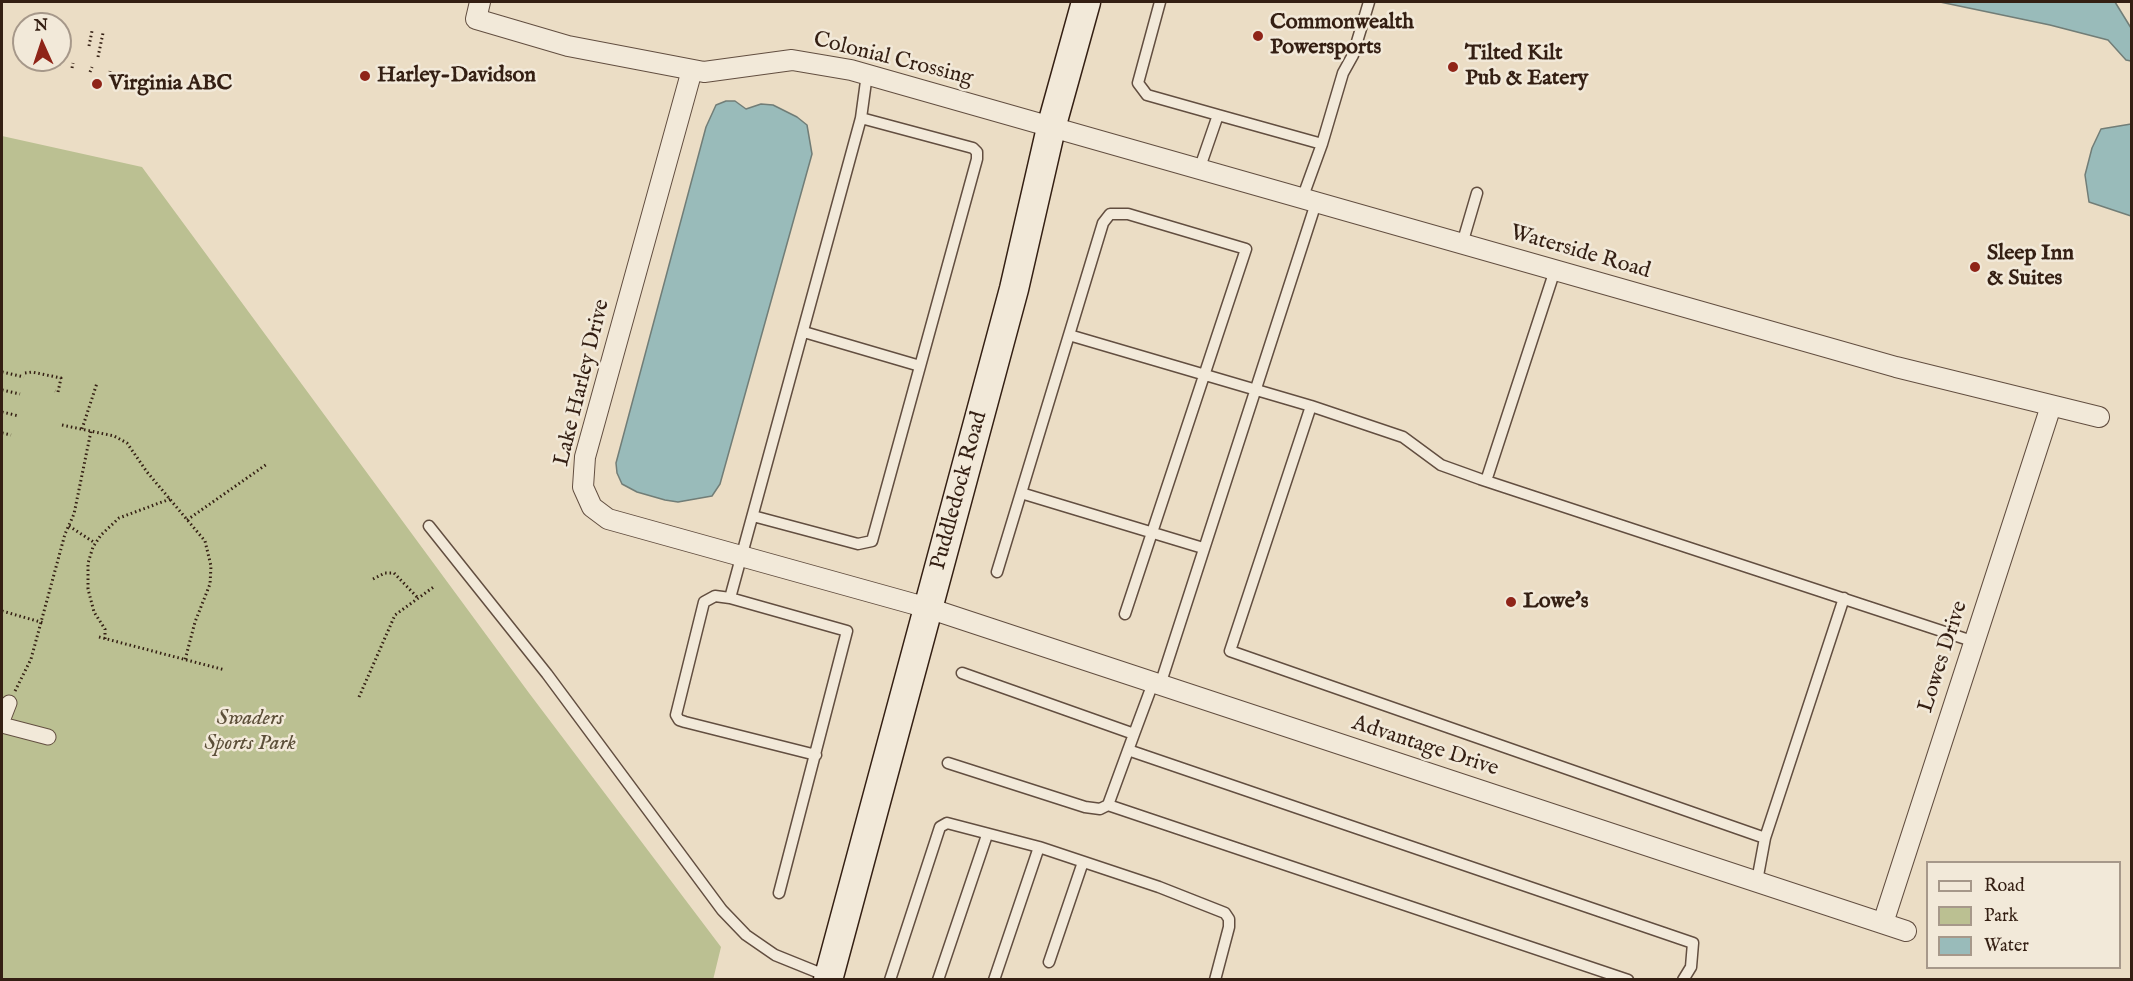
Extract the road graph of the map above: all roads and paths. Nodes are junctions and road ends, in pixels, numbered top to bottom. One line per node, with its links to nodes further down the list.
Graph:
1 (1086, 2): 21 (main road, Puddledock Road)
2 (1160, 2): 19 (lane)
3 (1369, 2): 22 (lane)
4 (478, 10): 12 (street, Colonial Crossing)
5 (92, 31): 7 (path)
6 (102, 33): 8 (path)
7 (89, 46)
8 (98, 57)
9 (73, 63): 11 (path)
10 (92, 67): 14 (path)
11 (72, 68)
12 (692, 70): 15 (street, Colonial Crossing); 59 (street, Lake Harley Drive)
13 (110, 71): 17 (path)
14 (90, 72)
15 (867, 74): 20 (lane); 21 (street, Colonial Crossing)
16 (129, 75): 18 (path)
17 (109, 76)
18 (128, 81)
19 (1218, 115): 22 (lane); 23 (lane)
20 (861, 118): 28 (lane); 30 (lane)
21 (1051, 128): 23 (street, Waterside Road); 66 (main road, Puddledock Road)
22 (1322, 144): 25 (lane)
23 (1199, 170): 25 (street, Waterside Road)
24 (1477, 193): 26 (lane)
25 (1309, 201): 26 (street, Waterside Road); 36 (lane)
26 (1462, 244): 27 (street, Waterside Road)
27 (1555, 270): 39 (street, Waterside Road); 49 (lane)
28 (804, 332): 30 (lane); 52 (lane)
29 (1069, 335): 32 (lane); 32 (lane); 50 (lane)
30 (920, 366): 52 (lane)
31 (2, 372): 35 (path)
32 (1203, 376): 36 (lane); 56 (lane)
33 (97, 383): 44 (path)
34 (2, 390): 37 (path)
35 (55, 391)
36 (1255, 392): 38 (lane); 58 (lane)
37 (20, 394)
38 (1311, 406): 49 (lane); 87 (lane)
39 (2051, 406): 42 (street, Waterside Road); 72 (street, Lowes Drive)
40 (2, 412): 41 (path)
41 (18, 416)
42 (2098, 417)
43 (62, 425): 44 (path)
44 (82, 429): 45 (path)
45 (91, 431): 51 (path); 54 (path)
46 (2, 433): 47 (path)
47 (11, 435)
48 (267, 464): 53 (path)
49 (1486, 481): 65 (lane)
50 (1021, 493): 56 (lane); 60 (lane)
51 (170, 499): 53 (path); 57 (path)
52 (753, 516): 59 (lane)
53 (187, 520): 73 (path)
54 (69, 526): 57 (path); 69 (path)
55 (429, 526): 95 (lane)
56 (1152, 533): 58 (lane); 68 (lane)
57 (95, 543): 71 (path)
58 (1203, 548): 76 (lane)
59 (742, 558): 64 (lane); 66 (street, Lake Harley Drive)
60 (997, 572)
61 (373, 579): 63 (path)
62 (435, 586): 63 (path)
63 (418, 598): 77 (path)
64 (730, 598): 83 (lane); 83 (lane)
65 (1844, 598): 72 (lane); 87 (lane)
66 (928, 608): 76 (street, Advantage Drive); 95 (main road, Puddledock Road)
67 (2, 611): 69 (path)
68 (1125, 614)
69 (42, 622): 78 (path)
70 (99, 637): 71 (path)
71 (105, 639): 73 (path)
72 (1975, 642): 92 (street, Lowes Drive)
73 (185, 660): 74 (path)
74 (225, 670)
75 (962, 674): 80 (lane)
76 (1157, 684): 80 (lane); 90 (street, Advantage Drive)
77 (359, 697)
78 (9, 703): 79 (street)
79 (2, 723): 81 (street)
80 (1134, 734): 82 (lane)
81 (48, 737)
82 (1128, 750): 85 (lane); 101 (lane)
83 (816, 755): 91 (lane)
84 (948, 763): 85 (lane)
85 (1108, 805): 100 (lane)
86 (987, 835): 88 (lane); 96 (lane); 97 (lane)
87 (1765, 838): 90 (lane)
88 (1039, 848): 89 (lane); 98 (lane)
89 (1083, 862): 94 (lane); 99 (lane)
90 (1757, 881): 92 (street, Advantage Drive)
91 (779, 893)
92 (1883, 923): 93 (street, Advantage Drive)
93 (1906, 931)
94 (1049, 962)
95 (832, 979)
96 (890, 980)
97 (938, 980)
98 (994, 980)
99 (1215, 980)
100 (1628, 980)
101 (1683, 980)

